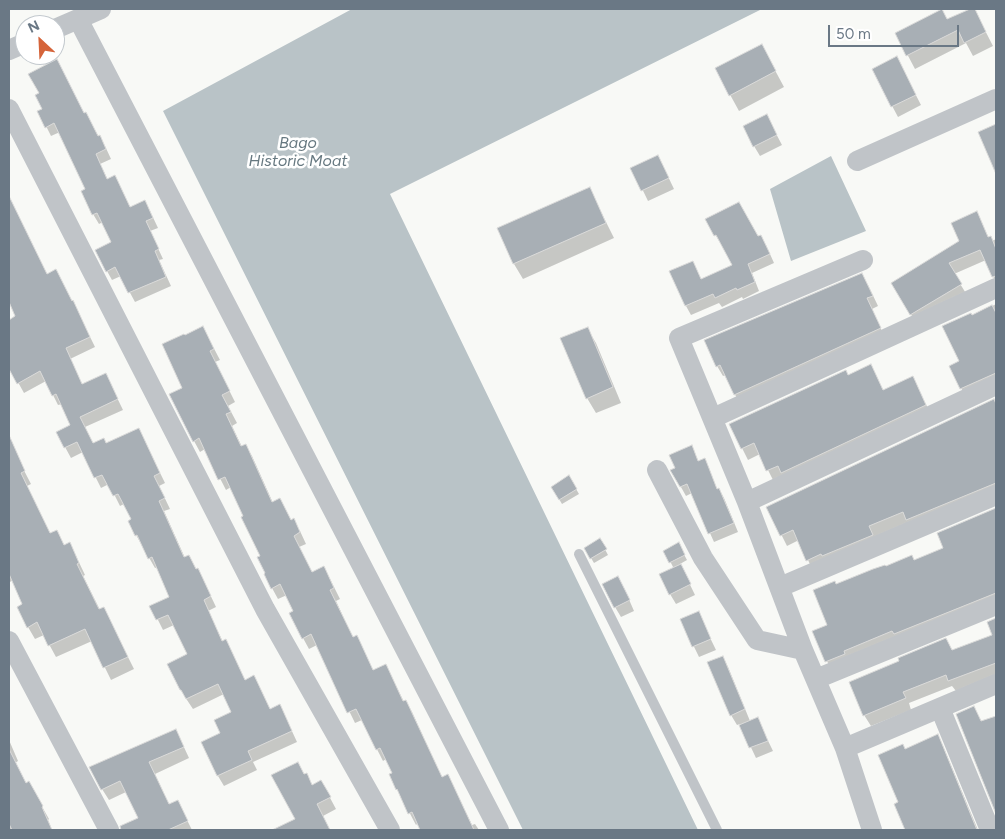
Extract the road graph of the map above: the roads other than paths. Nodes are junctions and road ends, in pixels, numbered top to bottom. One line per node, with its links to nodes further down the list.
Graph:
1 (101, 9): 2 (street)
2 (78, 19): 3 (street); 25 (street)
3 (65, 25)
4 (996, 99): 6 (street)
5 (9, 109): 24 (street)
6 (857, 161)
7 (862, 260): 10 (street)
8 (996, 288): 10 (street)
9 (996, 385): 13 (street)
10 (713, 418): 13 (street)
11 (657, 470): 18 (street)
12 (996, 495): 15 (street)
13 (747, 502): 15 (street)
14 (580, 554): 26 (lane)
15 (780, 587): 18 (street)
16 (996, 605): 19 (street)
17 (9, 641): 23 (street)
18 (803, 650): 19 (street)
19 (816, 679): 22 (street)
20 (996, 684): 21 (street)
21 (940, 708): 22 (street); 28 (street)
22 (845, 748): 27 (street)
23 (109, 830)
24 (390, 830)
25 (499, 830)
26 (717, 830)
27 (872, 830)
28 (990, 830)

